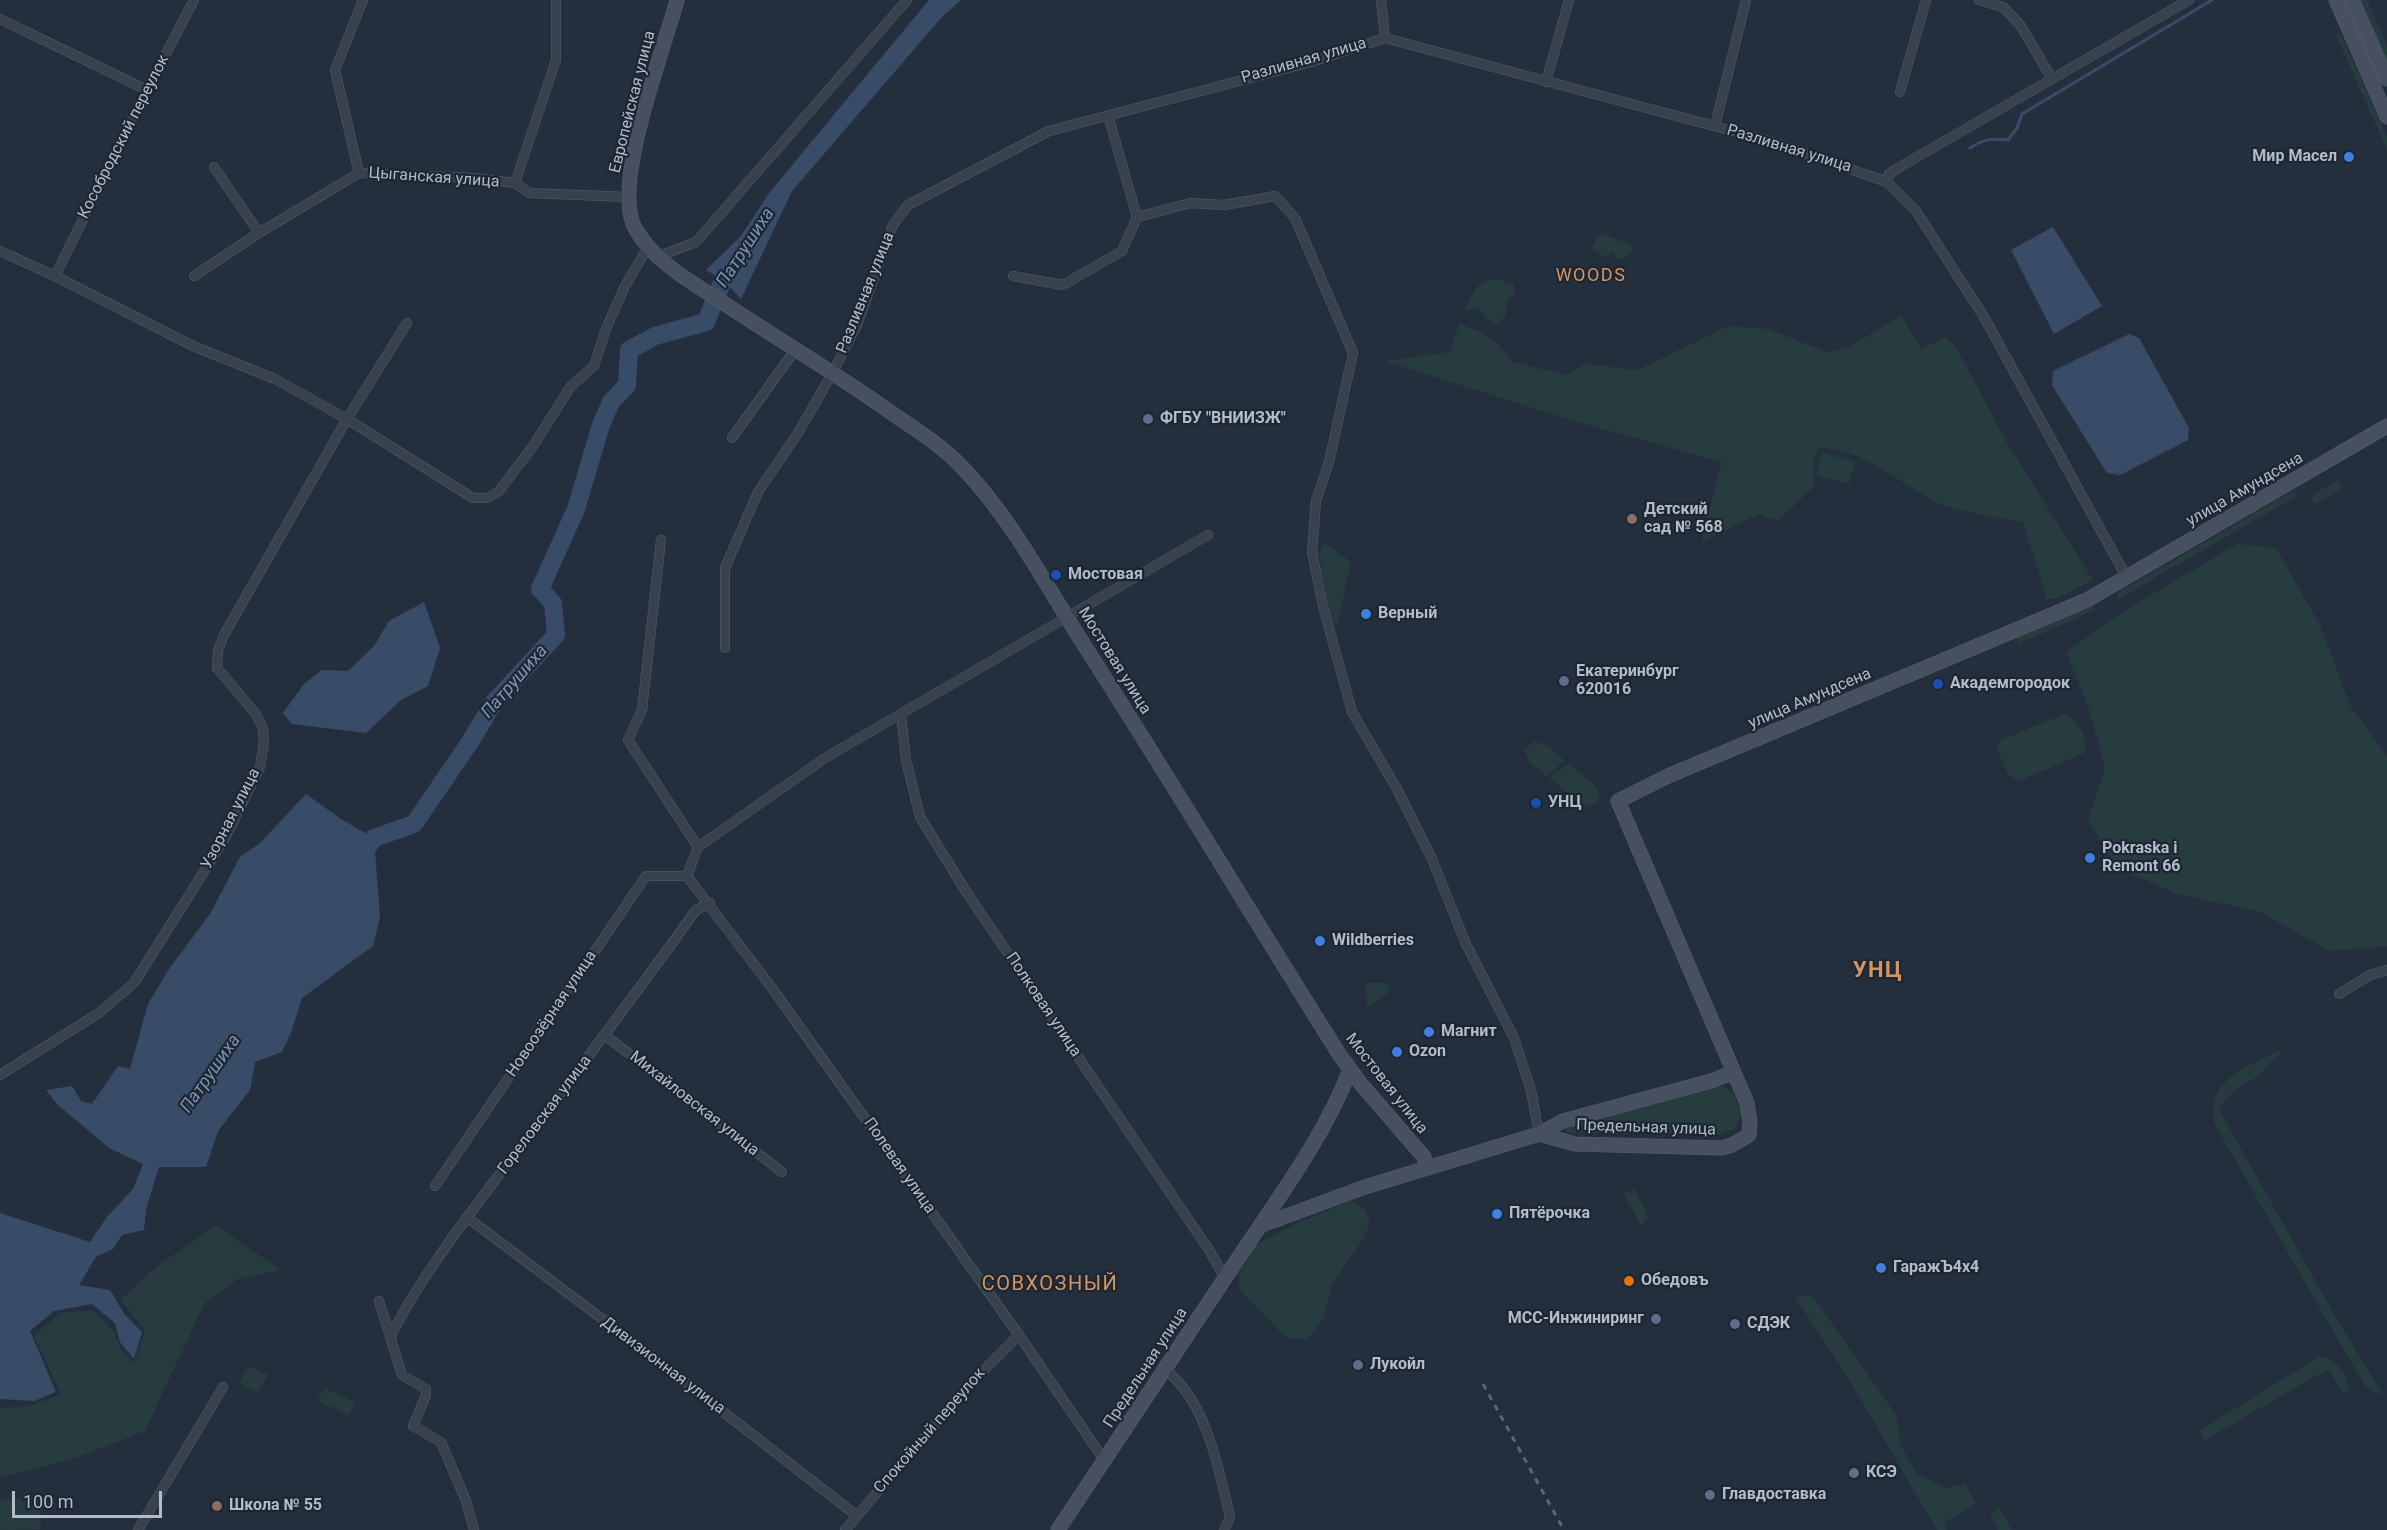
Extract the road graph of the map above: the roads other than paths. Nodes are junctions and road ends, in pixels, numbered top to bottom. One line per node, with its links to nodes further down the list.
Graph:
1 (195, 0): 21 (street, Кособродский переулок)
2 (363, 0): 27 (street)
3 (556, 0): 29 (street)
4 (677, 0): 30 (street, Европейская улица)
5 (906, 0): 34 (street)
6 (1381, 0): 17 (street)
7 (1569, 0): 20 (street)
8 (1746, 0): 25 (street)
9 (1926, 0): 22 (street)
10 (1979, 0): 19 (street)
11 (2168, 0): 15 (street)
12 (2189, 0): 15 (street)
13 (2336, 0): 24 (street)
14 (2352, 0): 18 (street)
15 (2173, 10): 19 (street)
16 (0, 18): 21 (street)
17 (1385, 38): 20 (street, Разливная улица); 23 (street, Разливная улица)
18 (2387, 78)
19 (2052, 79): 28 (street)
20 (1546, 81): 25 (street, Разливная улица)
21 (147, 90): 36 (street, Кособродский переулок)
22 (1900, 92)
23 (1108, 115): 31 (street); 41 (street, Разливная улица)
24 (2387, 117)
25 (1715, 126): 28 (street, Разливная улица)
26 (214, 167): 32 (street)
27 (359, 173): 29 (street, Цыганская улица); 32 (street, Цыганская улица)
28 (1887, 182): 47 (street, Разливная улица)
29 (515, 183): 30 (street, Цыганская улица)
30 (628, 197): 34 (street, Европейская улица)
31 (1137, 217): 38 (street); 60 (street)
32 (259, 233): 37 (street, Цыганская улица)
33 (0, 251): 36 (street)
34 (653, 252): 35 (street, Европейская улица); 42 (street)
35 (673, 270): 40 (street, Мостовая улица)
36 (55, 276): 42 (street)
37 (195, 276)
38 (1013, 276)
39 (407, 323): 42 (street, Узорная улица)
40 (795, 350): 41 (street, Мостовая улица); 44 (street)
41 (833, 372): 48 (street, Мостовая улица); 49 (street, Разливная улица)
42 (347, 419): 59 (street, Узорная улица)
43 (2387, 426): 47 (street, улица Амундсена)
44 (732, 438)
45 (1208, 535): 48 (street)
46 (661, 540): 51 (street)
47 (2127, 578): 58 (street, улица Амундсена)
48 (1066, 617): 50 (street); 57 (street, Мостовая улица)
49 (725, 648)
50 (901, 714): 51 (street); 67 (street, Полковая улица)
51 (698, 847): 52 (street)
52 (687, 876): 53 (street, Полевая улица); 64 (street, Новоозёрная улица)
53 (710, 903): 56 (street, Гореловская улица); 69 (street, Полевая улица)
54 (2387, 970): 55 (street)
55 (2339, 994)
56 (606, 1036): 63 (street, Михайловская улица); 65 (street, Гореловская улица)
57 (1350, 1070): 62 (street, Мостовая улица); 66 (street, Предельная улица)
58 (1734, 1072): 60 (street, Предельная улица); 61 (street, улица Амундсена)
59 (0, 1075)
60 (1539, 1134): 61 (street, Предельная улица); 62 (street, Предельная улица)
61 (1749, 1135)
62 (1428, 1167): 66 (street, Предельная улица)
63 (782, 1172)
64 (435, 1186)
65 (468, 1218): 70 (street, Гореловская улица); 74 (street, Дивизионная улица)
66 (1262, 1225): 67 (street, Предельная улица)
67 (1225, 1278): 71 (street, Предельная улица)
68 (379, 1301): 70 (street)
69 (1019, 1335): 73 (street, Полевая улица); 74 (street, Спокойный переулок)
70 (391, 1336): 76 (street)
71 (1165, 1369): 73 (street, Предельная улица); 79 (street)
72 (223, 1387): 75 (street)
73 (1104, 1460): 78 (street, Предельная улица)
74 (856, 1515): 77 (street, Спокойный переулок)
75 (138, 1530)
76 (474, 1530)
77 (845, 1530)
78 (1058, 1530)
79 (1224, 1530)

